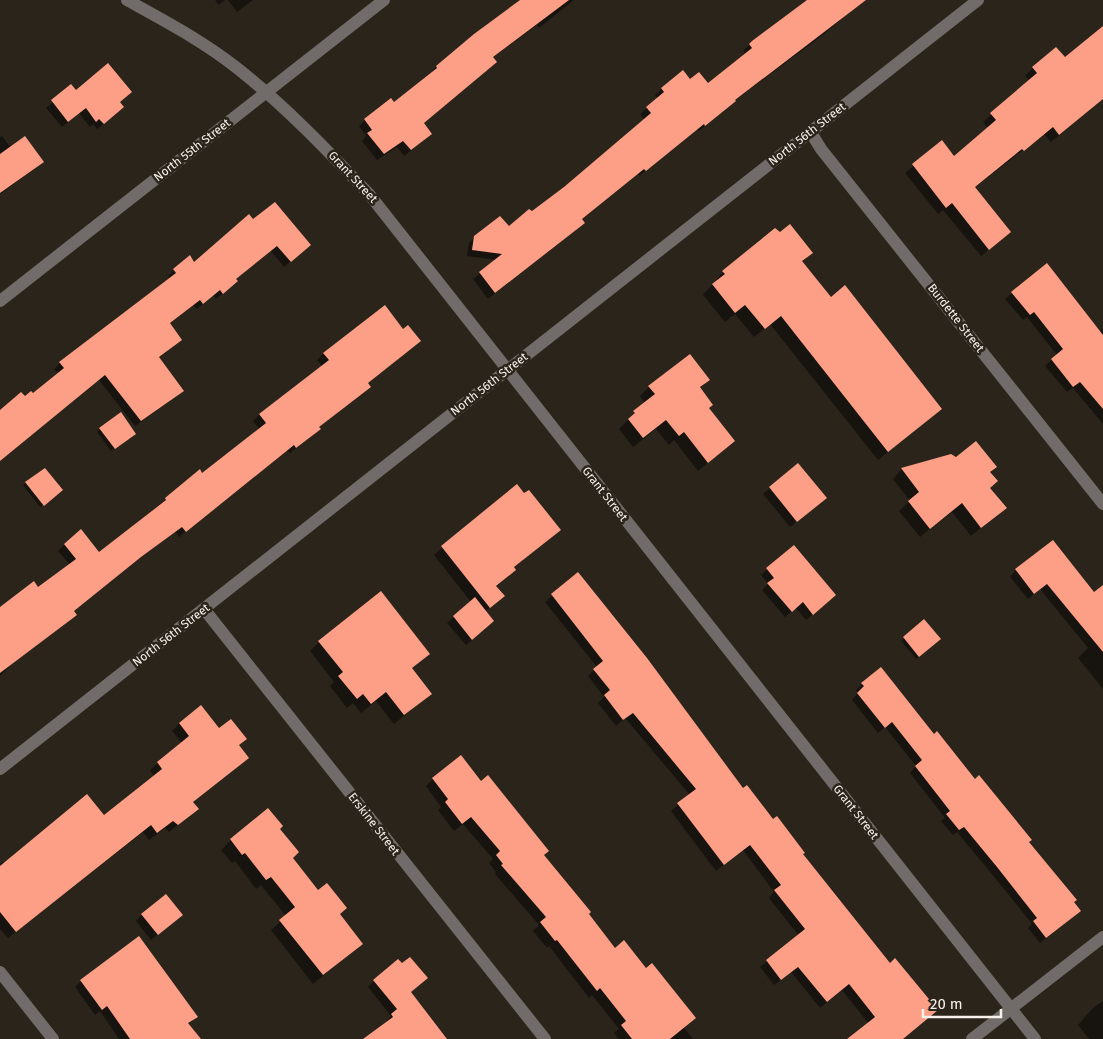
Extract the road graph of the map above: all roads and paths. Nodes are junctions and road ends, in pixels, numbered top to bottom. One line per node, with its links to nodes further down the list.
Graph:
1 (127, 0): 4 (street, Grant Street)
2 (384, 0): 4 (street, North 55th Street)
3 (978, 0): 5 (street, North 56th Street)
4 (266, 93): 6 (street, North 55th Street); 7 (street, Grant Street)
5 (810, 131): 7 (street, North 56th Street); 8 (street, Burdette Street)
6 (0, 301)
7 (507, 370): 9 (street, North 56th Street); 13 (street, Grant Street)
8 (1103, 504)
9 (204, 609): 10 (street, North 56th Street); 15 (street, Erskine Street)
10 (0, 769)
11 (1103, 937): 13 (street)
12 (0, 972): 14 (street)
13 (1011, 1009): 16 (street); 17 (street, Grant Street)
14 (53, 1039)
15 (545, 1039)
16 (972, 1039)
17 (1035, 1039)

